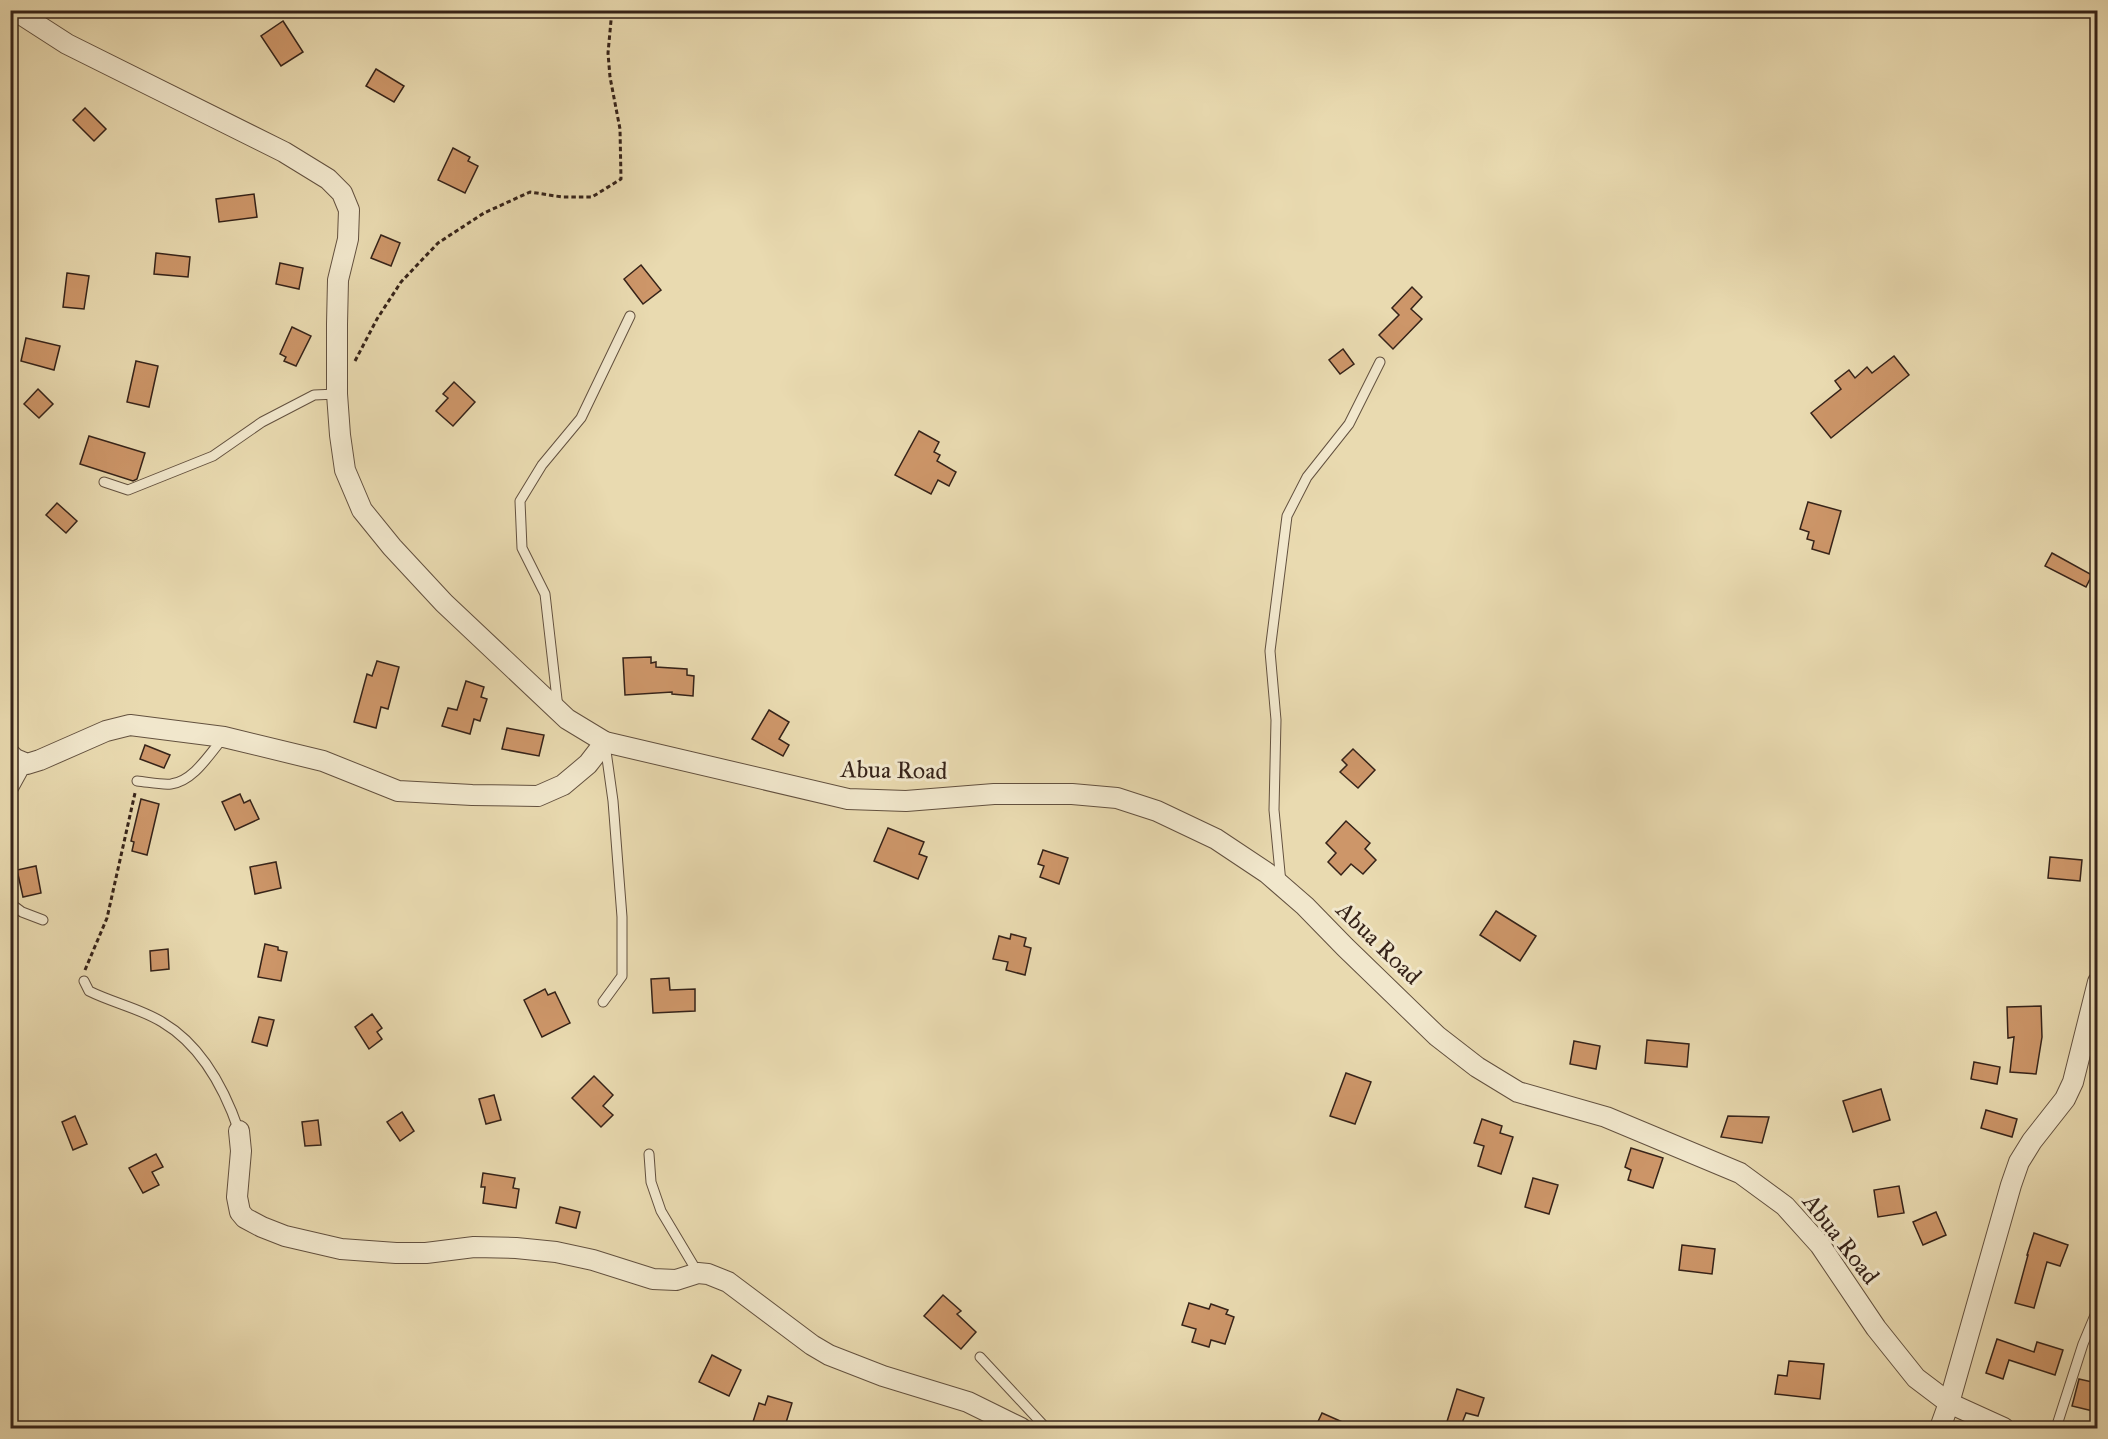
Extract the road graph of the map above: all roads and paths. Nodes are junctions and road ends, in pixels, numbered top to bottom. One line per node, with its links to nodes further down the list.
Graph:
1 (22, 10): 6 (street, Abua Road)
2 (612, 10): 5 (path)
3 (630, 316): 8 (lane)
4 (1380, 362): 14 (lane)
5 (352, 369)
6 (337, 394): 7 (lane); 8 (street, Abua Road)
7 (104, 482)
8 (558, 711): 10 (street, Abua Road)
9 (224, 737): 10 (street); 11 (street); 12 (lane)
10 (605, 742): 14 (street, Abua Road); 19 (lane)
11 (19, 759): 13 (lane)
12 (138, 781): 17 (path)
13 (10, 795)
14 (1281, 885): 25 (street, Abua Road)
15 (10, 903): 16 (lane)
16 (43, 920)
17 (84, 981): 20 (lane)
18 (2097, 982): 25 (street)
19 (603, 1002)
20 (239, 1131): 22 (street)
21 (649, 1154): 22 (lane)
22 (698, 1272): 26 (street)
23 (2097, 1308): 30 (lane)
24 (980, 1358): 27 (lane)
25 (1949, 1402): 28 (street); 29 (street, Abua Road)
26 (1021, 1428)
27 (1046, 1428)
28 (1940, 1428)
29 (2004, 1428)
30 (2056, 1428)

